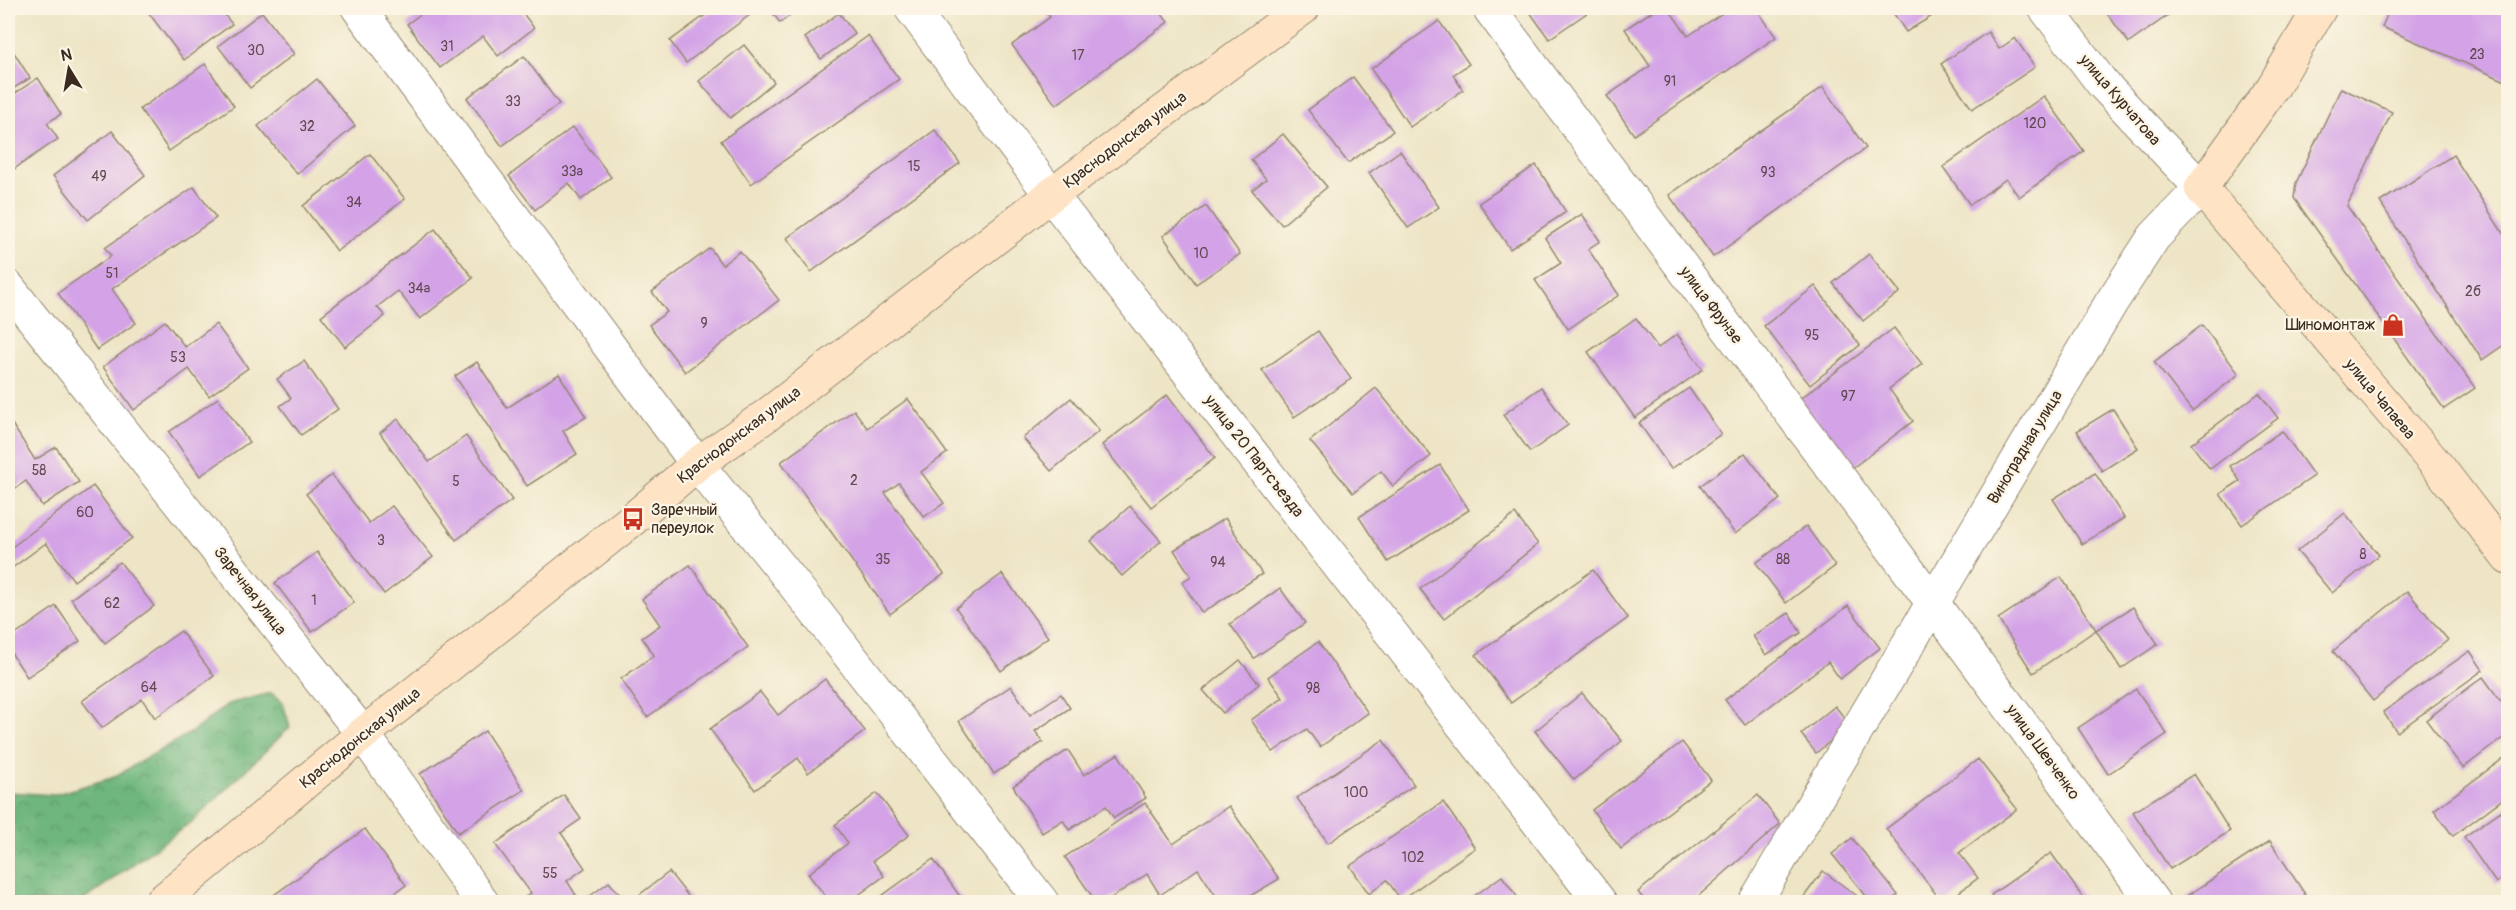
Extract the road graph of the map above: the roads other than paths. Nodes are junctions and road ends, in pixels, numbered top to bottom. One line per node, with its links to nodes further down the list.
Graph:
1 (358, 8): 10 (street)
2 (910, 8): 8 (street, улица 20 Партсъезда)
3 (1303, 8): 8 (street, Краснодонская улица)
4 (1489, 8): 12 (street, улица Фрунзе)
5 (2045, 8): 7 (street, улица Курчатова)
6 (2320, 8): 7 (street, Виноградная улица)
7 (2201, 188): 11 (street, улица Чапаева); 12 (street, Виноградная улица)
8 (1051, 195): 10 (street, Краснодонская улица); 17 (street, улица 20 Партсъезда)
9 (8, 287): 13 (street, Заречная улица)
10 (697, 464): 13 (street, Краснодонская улица); 16 (street)
11 (2508, 558)
12 (1932, 602): 18 (street, Виноградная улица); 19 (street, улица Шевченко)
13 (363, 734): 14 (street, Краснодонская улица); 15 (street, Заречная улица)
14 (161, 903)
15 (482, 903)
16 (1042, 903)
17 (1600, 903)
18 (1755, 903)
19 (2153, 903)

